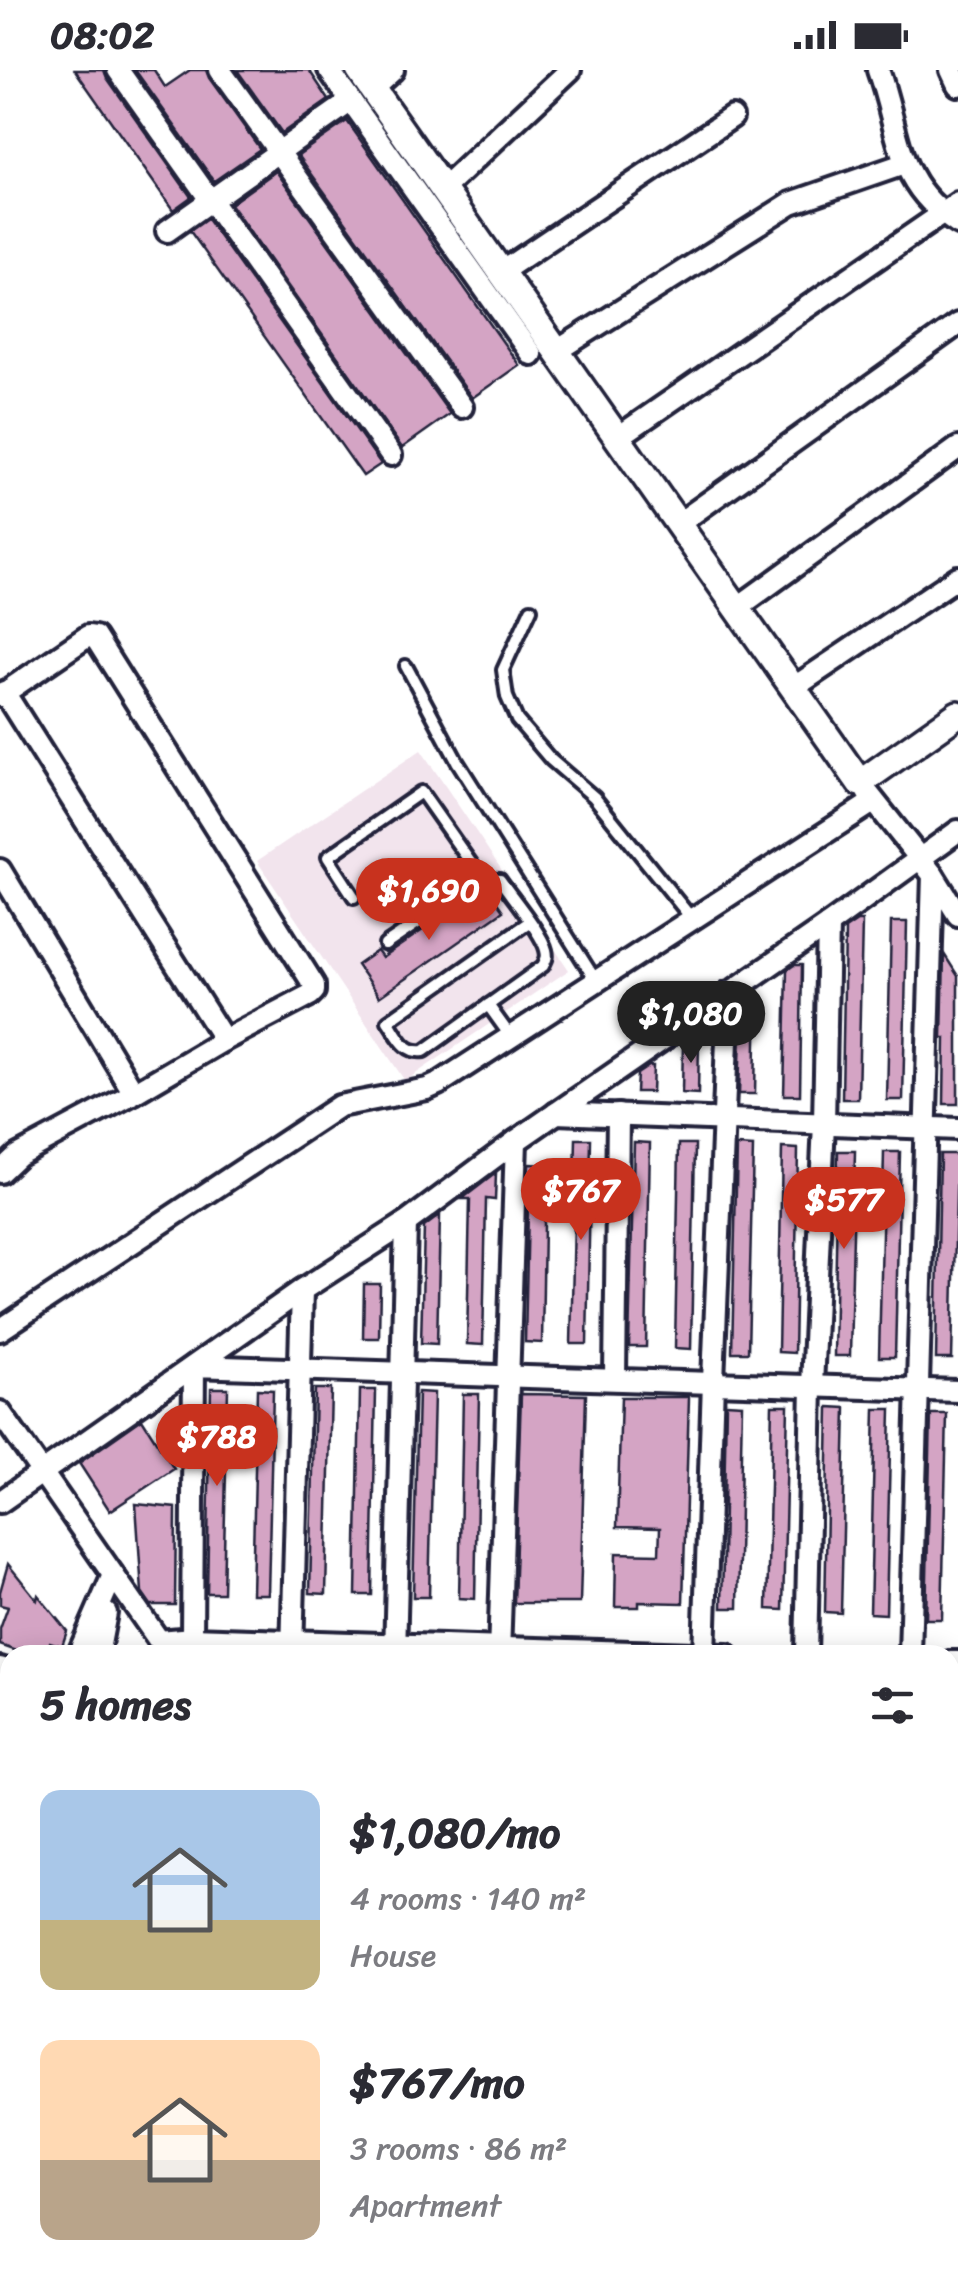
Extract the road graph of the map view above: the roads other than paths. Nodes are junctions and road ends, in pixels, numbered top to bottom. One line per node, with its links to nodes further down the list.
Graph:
1 (118, 70): 14 (street)
2 (220, 70): 11 (street)
3 (329, 70): 9 (street)
4 (393, 70): 9 (street)
5 (570, 70): 13 (street)
6 (878, 70): 12 (street)
7 (951, 70): 8 (street)
8 (958, 85)
9 (361, 87): 11 (street); 13 (street); 19 (street)
10 (732, 117): 17 (street)
11 (279, 152): 14 (street); 20 (street)
12 (904, 164): 15 (street); 19 (street)
13 (443, 189): 17 (street)
14 (210, 202): 16 (street); 23 (street)
15 (953, 213): 21 (street)
16 (167, 231)
17 (500, 272): 19 (street)
18 (958, 324): 24 (street)
19 (544, 352): 21 (street)
20 (462, 407)
21 (618, 438): 24 (street)
22 (958, 448): 27 (street)
23 (390, 455)
24 (678, 524): 27 (street)
25 (958, 577): 29 (street)
26 (531, 608): 39 (lane)
27 (737, 608): 29 (street)
28 (406, 666): 43 (lane)
29 (793, 688): 32 (street)
30 (2, 694): 47 (street); 47 (street)
31 (958, 714): 32 (street)
32 (867, 792): 34 (street); 39 (street)
33 (958, 831): 34 (street)
34 (926, 868): 38 (street); 41 (street); 53 (street)
35 (0, 870): 48 (street)
36 (482, 879): 37 (lane); 40 (lane); 42 (lane)
37 (354, 898)
38 (958, 915)
39 (692, 920): 43 (street)
40 (529, 922): 45 (lane); 45 (lane)
41 (828, 925): 44 (street); 52 (street)
42 (385, 945)
43 (597, 982): 46 (street)
44 (729, 992): 49 (street); 51 (street)
45 (488, 1005): 46 (lane)
46 (511, 1038): 59 (street)
47 (224, 1040): 48 (street)
48 (134, 1094): 56 (street)
49 (556, 1112): 50 (street); 55 (street)
50 (618, 1115): 51 (street); 64 (street)
51 (723, 1119): 52 (street); 65 (street)
52 (824, 1123): 53 (street); 66 (street)
53 (925, 1127): 54 (street); 67 (street)
54 (958, 1128)
55 (516, 1140): 57 (street); 63 (street)
56 (0, 1172)
57 (406, 1223): 58 (street); 62 (street)
58 (302, 1290): 60 (street); 61 (street)
59 (0, 1330)
60 (194, 1366): 61 (street); 70 (street); 73 (street)
61 (299, 1369): 62 (street); 79 (street)
62 (402, 1372): 63 (street); 80 (street)
63 (508, 1378): 64 (street); 81 (street)
64 (614, 1378): 65 (street)
65 (712, 1381): 66 (street); 82 (street)
66 (812, 1386): 67 (street); 83 (street)
67 (918, 1390): 68 (street); 84 (street)
68 (958, 1391)
69 (0, 1412): 70 (street)
70 (42, 1472): 71 (street); 72 (street)
71 (0, 1502)
72 (113, 1575): 74 (street); 75 (street); 76 (street)
73 (192, 1638): 77 (street); 78 (street)
74 (82, 1645)
75 (100, 1645)
76 (162, 1645)
77 (172, 1645)
78 (262, 1645)
79 (292, 1645)
80 (396, 1645)
81 (499, 1645)
82 (704, 1645)
83 (806, 1645)
84 (910, 1645)

